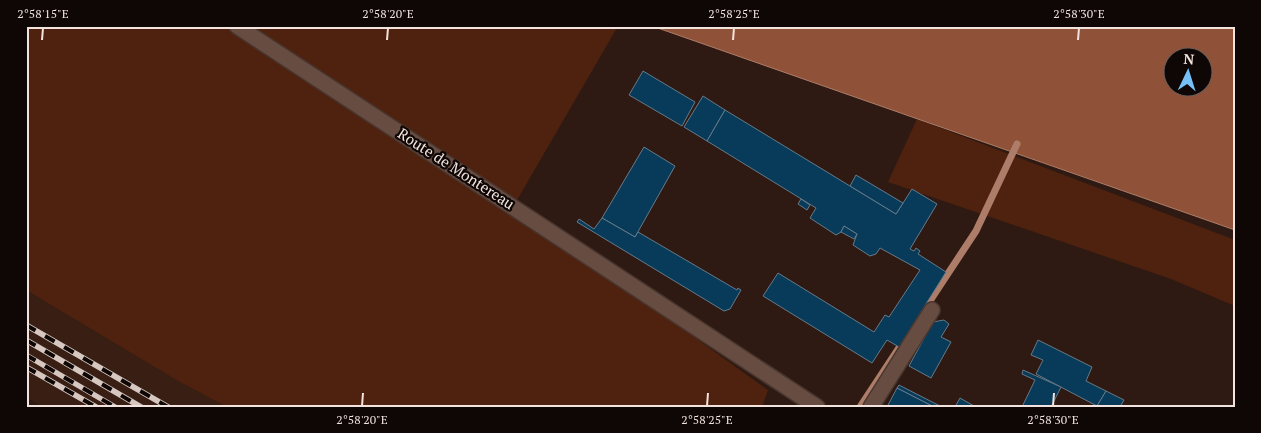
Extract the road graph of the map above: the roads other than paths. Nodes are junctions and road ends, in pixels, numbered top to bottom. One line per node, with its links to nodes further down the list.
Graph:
1 (238, 26): 3 (street, Route de Montereau)
2 (932, 310): 4 (street)
3 (817, 407)
4 (871, 407)

